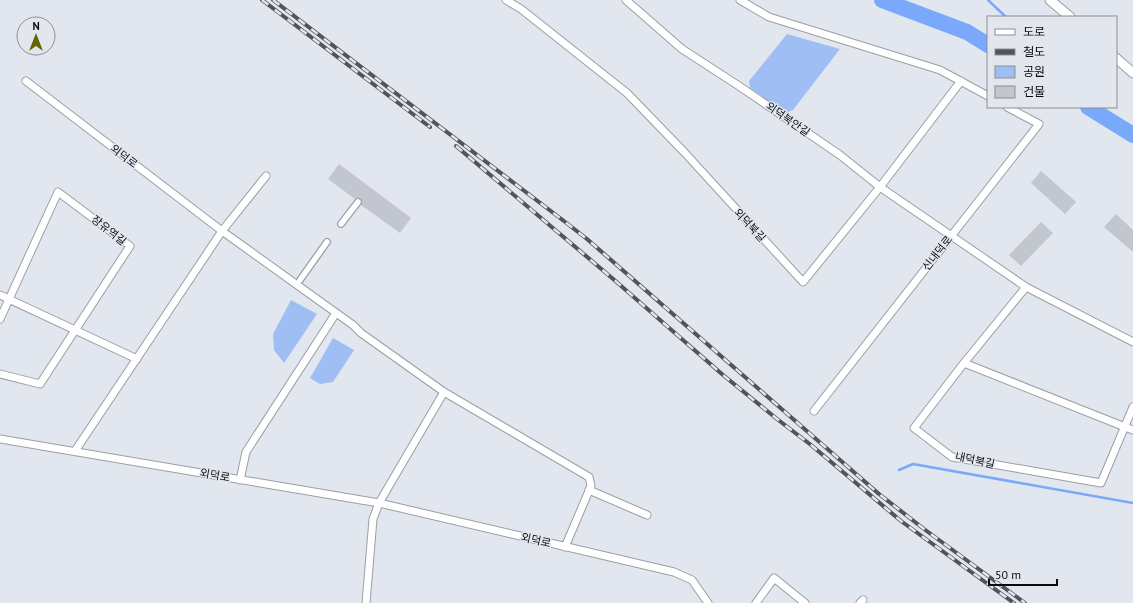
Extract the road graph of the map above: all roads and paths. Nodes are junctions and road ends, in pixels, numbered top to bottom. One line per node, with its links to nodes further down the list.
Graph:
1 (506, 0): 13 (street, 외덕북길)
2 (626, 0): 13 (street, 외덕북안길)
3 (740, 0): 9 (street)
4 (1050, 0): 5 (street)
5 (1069, 16)
6 (1117, 59): 7 (street)
7 (1133, 73)
8 (26, 81): 16 (street, 외덕로)
9 (961, 82): 10 (street); 13 (street, 외덕북길)
10 (987, 95)
11 (1009, 108): 17 (street, 신내덕로)
12 (266, 176): 16 (street)
13 (880, 187): 17 (street, 외덕북안길)
14 (358, 202): 15 (street)
15 (342, 224)
16 (222, 231): 23 (street, 외덕로); 27 (street)
17 (952, 235): 20 (street); 32 (street, 신내덕로)
18 (327, 242): 19 (street)
19 (300, 280)
20 (1026, 287): 26 (street); 28 (street, 내덕북길)
21 (0, 296): 22 (street)
22 (9, 300): 24 (street, 장유역길); 25 (street); 25 (street, 장유역길)
23 (336, 313): 30 (street, 외덕로); 37 (street)
24 (0, 319)
25 (74, 331): 27 (street); 29 (street, 장유역길)
26 (1133, 342)
27 (137, 359): 36 (street)
28 (964, 364): 33 (street); 33 (street, 내덕북길)
29 (0, 374)
30 (444, 392): 38 (street, 외덕로); 39 (street)
31 (1133, 407): 33 (street)
32 (814, 411)
33 (1125, 427): 34 (street)
34 (1133, 430)
35 (0, 439): 36 (street, 외덕로)
36 (75, 452): 37 (street, 외덕로)
37 (240, 480): 39 (street, 외덕로)
38 (589, 490): 40 (street); 41 (street)
39 (379, 503): 41 (street, 외덕로); 42 (street)
40 (647, 515)
41 (565, 547): 43 (street, 외덕로)
42 (366, 603)
43 (708, 603)
44 (756, 603): 45 (street)
45 (805, 603)

